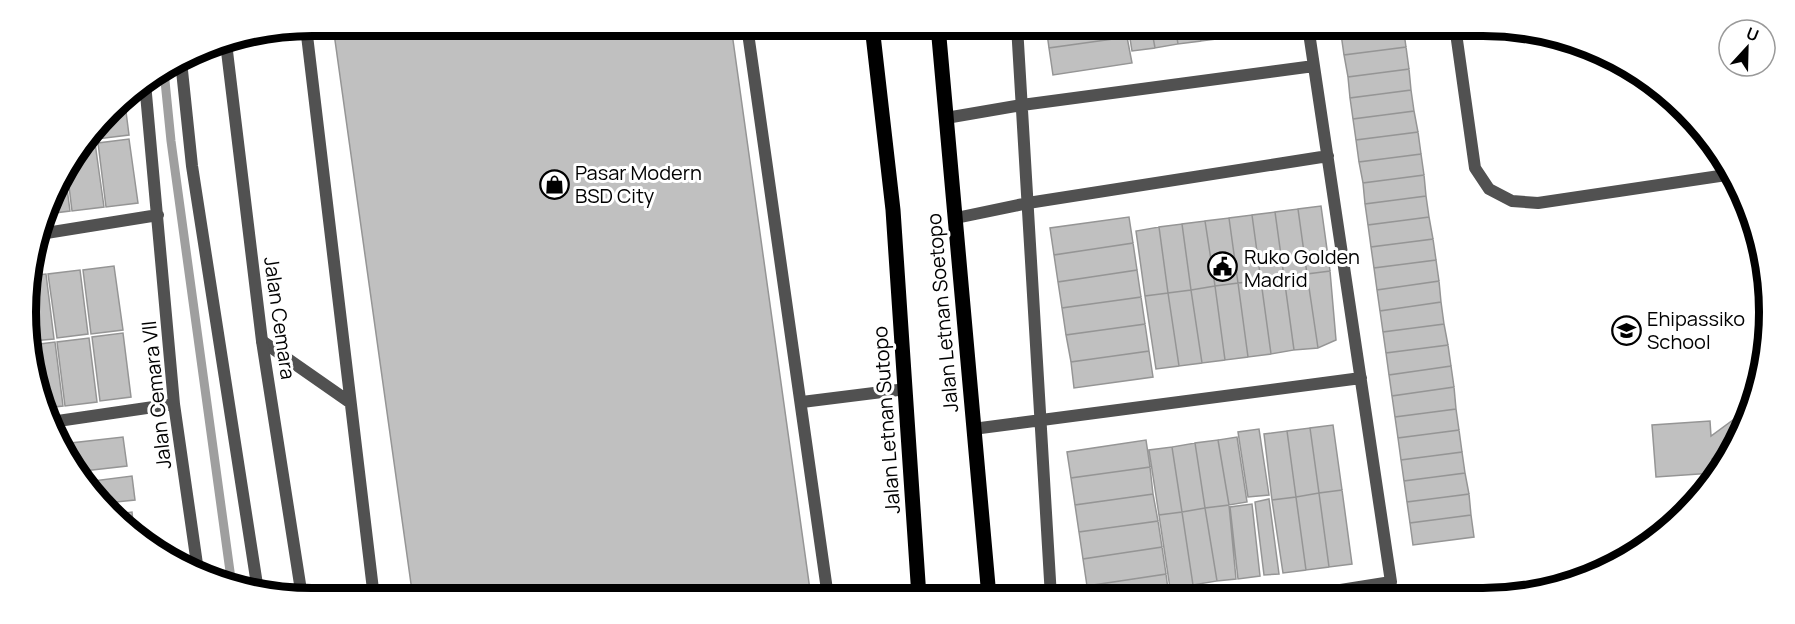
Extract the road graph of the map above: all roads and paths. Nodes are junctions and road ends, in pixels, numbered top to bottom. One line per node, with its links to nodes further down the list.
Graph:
1 (307, 36): 23 (street)
2 (748, 36): 24 (street)
3 (873, 36): 22 (main road, Jalan Letnan Sutopo)
4 (939, 36): 13 (main road, Jalan Letnan Soetopo)
5 (1018, 36): 12 (street)
6 (1310, 36): 9 (street)
7 (1456, 36): 15 (street)
8 (227, 50): 20 (street, Jalan Cemara)
9 (1314, 66): 12 (street); 14 (street)
10 (182, 69): 30 (street)
11 (146, 92): 17 (street, Jalan Cemara VII)
12 (1023, 105): 13 (street); 16 (street)
13 (946, 118): 18 (main road, Jalan Letnan Soetopo)
14 (1328, 156): 16 (street); 21 (street)
15 (1723, 176)
16 (1028, 203): 18 (street); 27 (street)
17 (158, 215): 19 (street); 25 (street, Jalan Cemara VII)
18 (956, 218): 28 (main road, Jalan Letnan Soetopo)
19 (48, 233)
20 (262, 341): 23 (street); 31 (street, Jalan Cemara)
21 (1360, 378): 27 (street); 37 (street)
22 (906, 389): 24 (street); 34 (main road, Jalan Letnan Sutopo)
23 (348, 401): 32 (street)
24 (802, 402): 33 (street)
25 (174, 404): 26 (street); 29 (street, Jalan Cemara VII)
26 (58, 421)
27 (1041, 422): 28 (street); 36 (street)
28 (973, 429): 35 (main road, Jalan Letnan Soetopo)
29 (197, 563)
30 (257, 583)
31 (300, 587)
32 (373, 588)
33 (827, 588)
34 (918, 588)
35 (988, 588)
36 (1050, 588)
37 (1353, 588)

